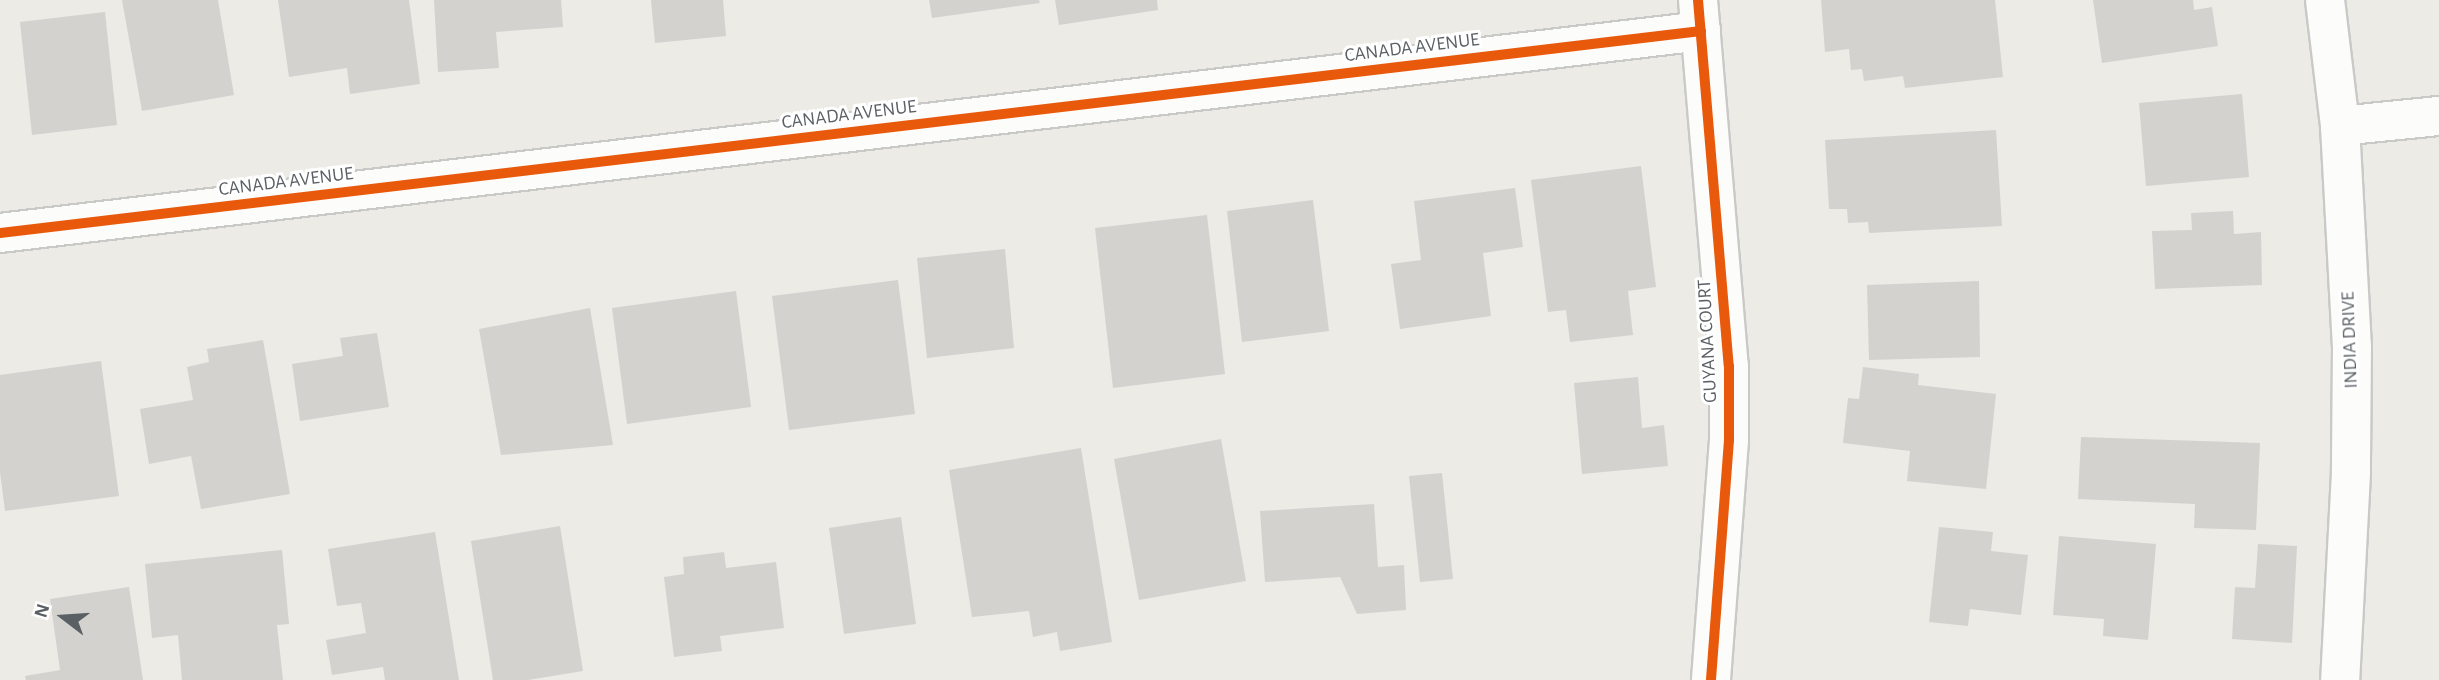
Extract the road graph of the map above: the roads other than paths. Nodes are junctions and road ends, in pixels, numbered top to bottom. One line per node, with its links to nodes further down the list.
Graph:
1 (2325, 0): 4 (street, INDIA DRIVE)
2 (1700, 15): 5 (street, CANADA AVENUE); 6 (street, GUYANA COURT)
3 (2439, 116): 4 (street)
4 (2340, 126): 7 (street, INDIA DRIVE)
5 (0, 233)
6 (1711, 680)
7 (2340, 680)

